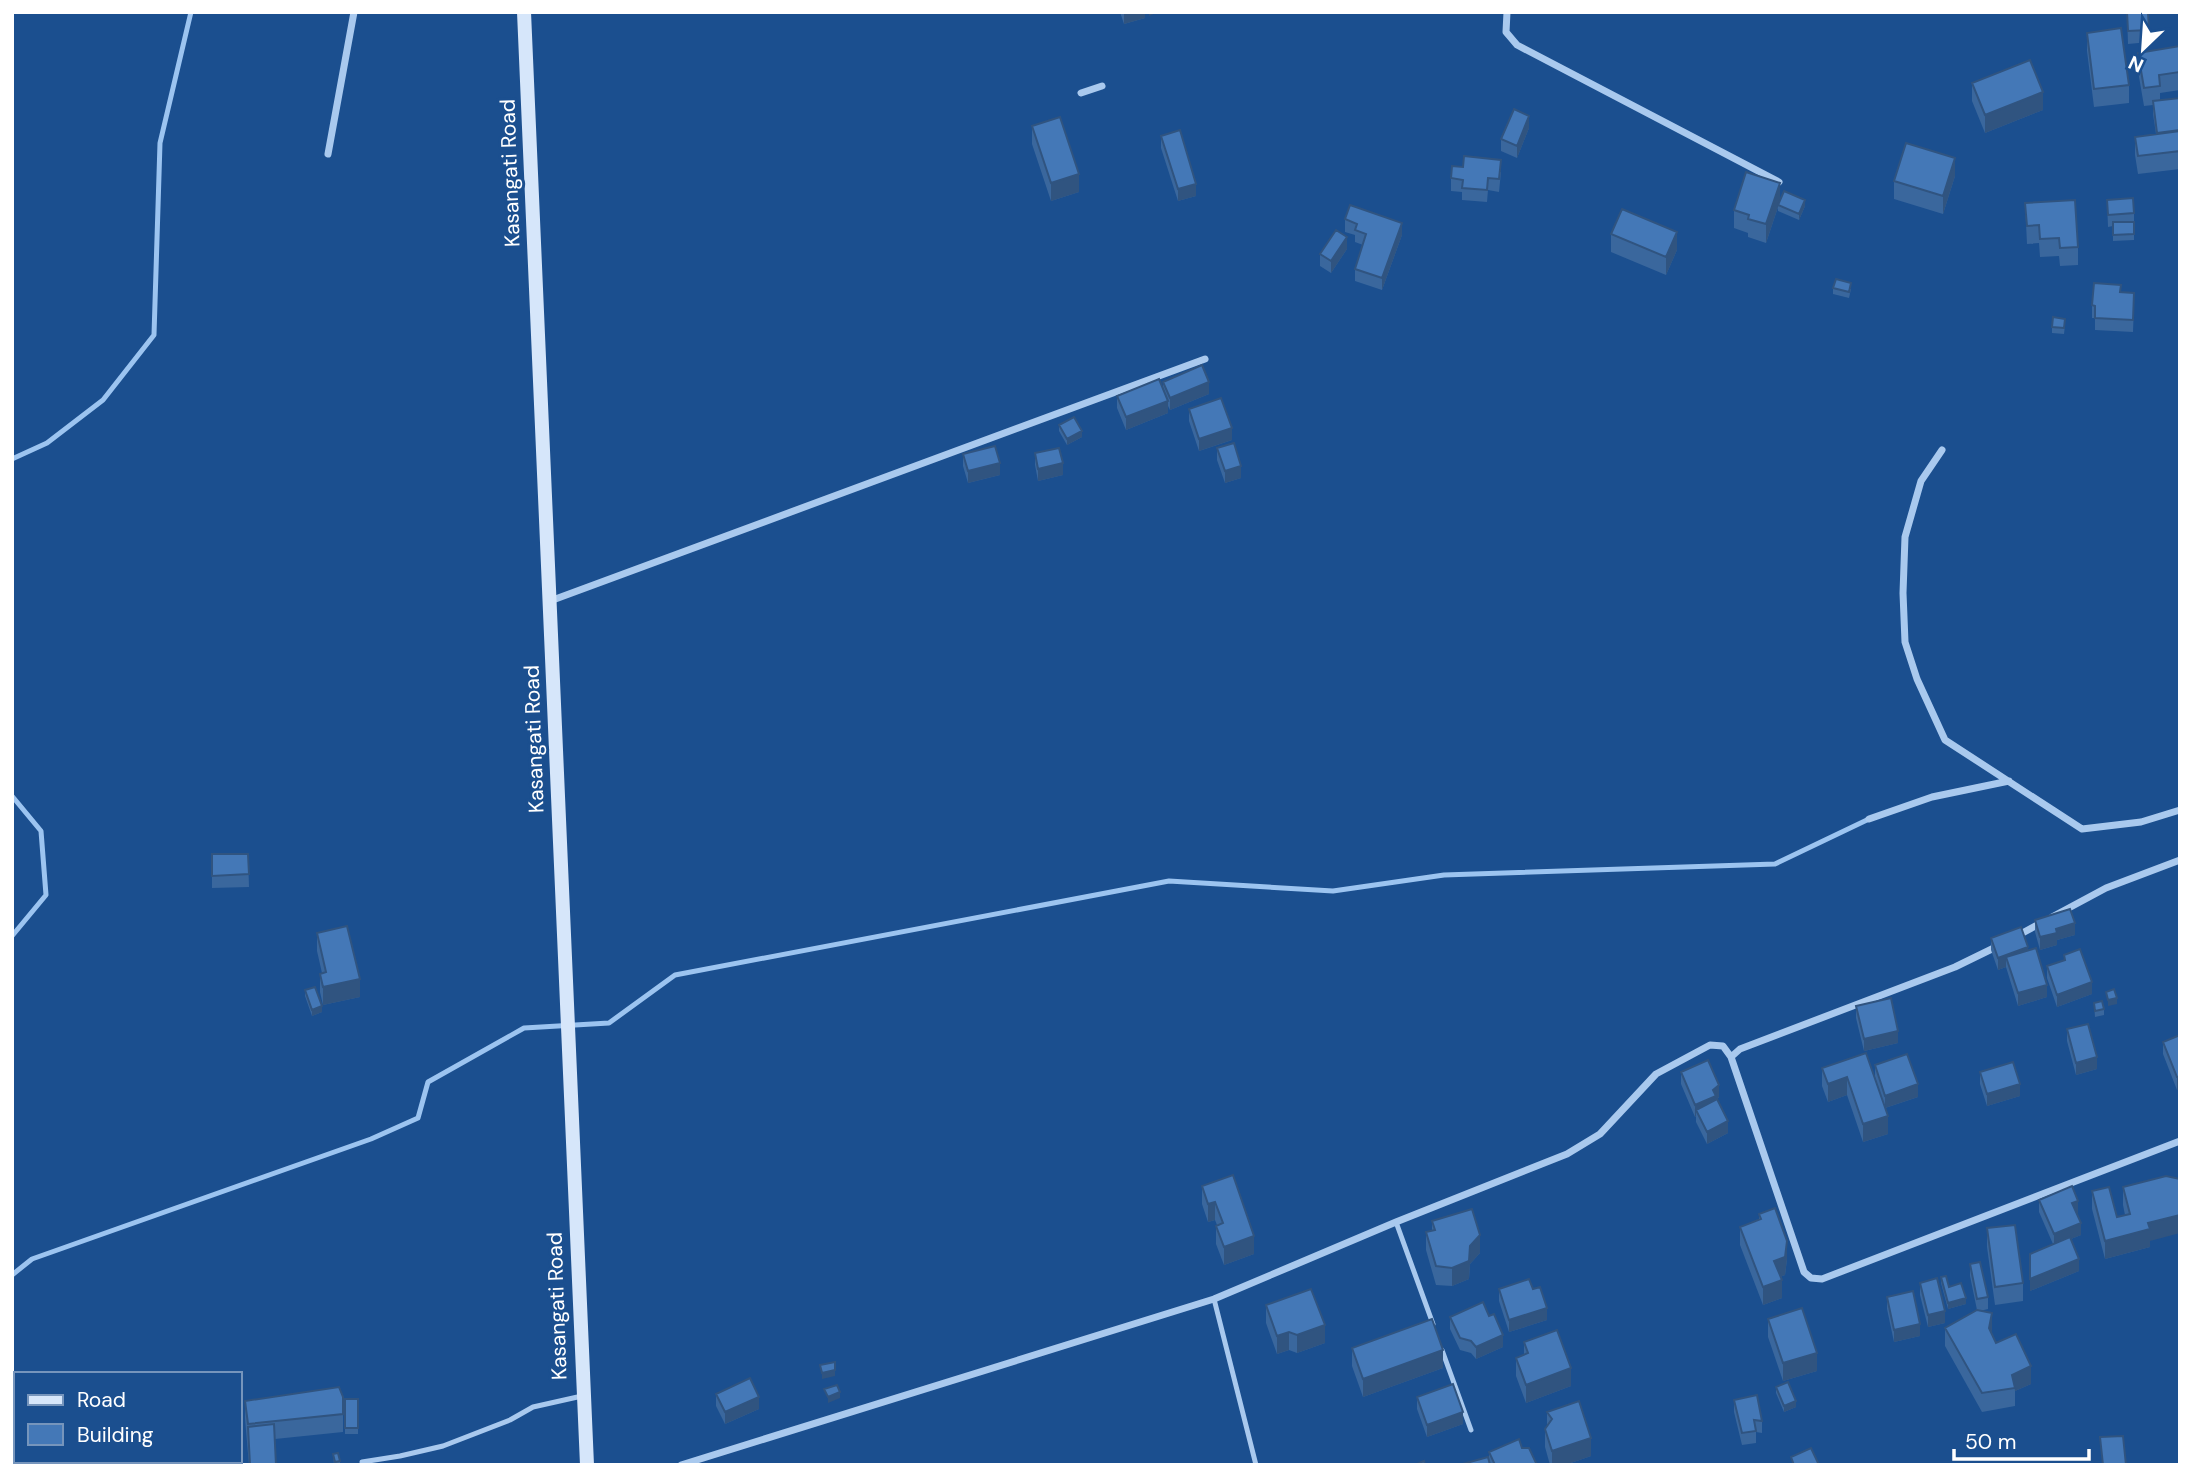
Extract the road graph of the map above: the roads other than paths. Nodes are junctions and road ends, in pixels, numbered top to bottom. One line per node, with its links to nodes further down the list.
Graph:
1 (354, 12): 6 (street)
2 (524, 12): 10 (street, Kasangati Road)
3 (1507, 12): 7 (street)
4 (1102, 86): 5 (street)
5 (1081, 93)
6 (328, 154)
7 (1779, 182)
8 (1205, 359): 10 (street)
9 (1942, 450): 11 (street)
10 (549, 602): 21 (street, Kasangati Road)
11 (2009, 782): 12 (street); 13 (street)
12 (2180, 810)
13 (1869, 819)
14 (2180, 860): 15 (street)
15 (1731, 1057): 16 (street); 17 (street)
16 (2180, 1141)
17 (1396, 1222): 18 (street); 19 (lane)
18 (1214, 1299): 25 (street); 26 (lane)
19 (1433, 1326)
20 (1438, 1339): 22 (lane)
21 (582, 1396): 23 (lane); 24 (street, Kasangati Road)
22 (1471, 1430)
23 (362, 1462)
24 (587, 1465)
25 (681, 1465)
26 (1256, 1465)

